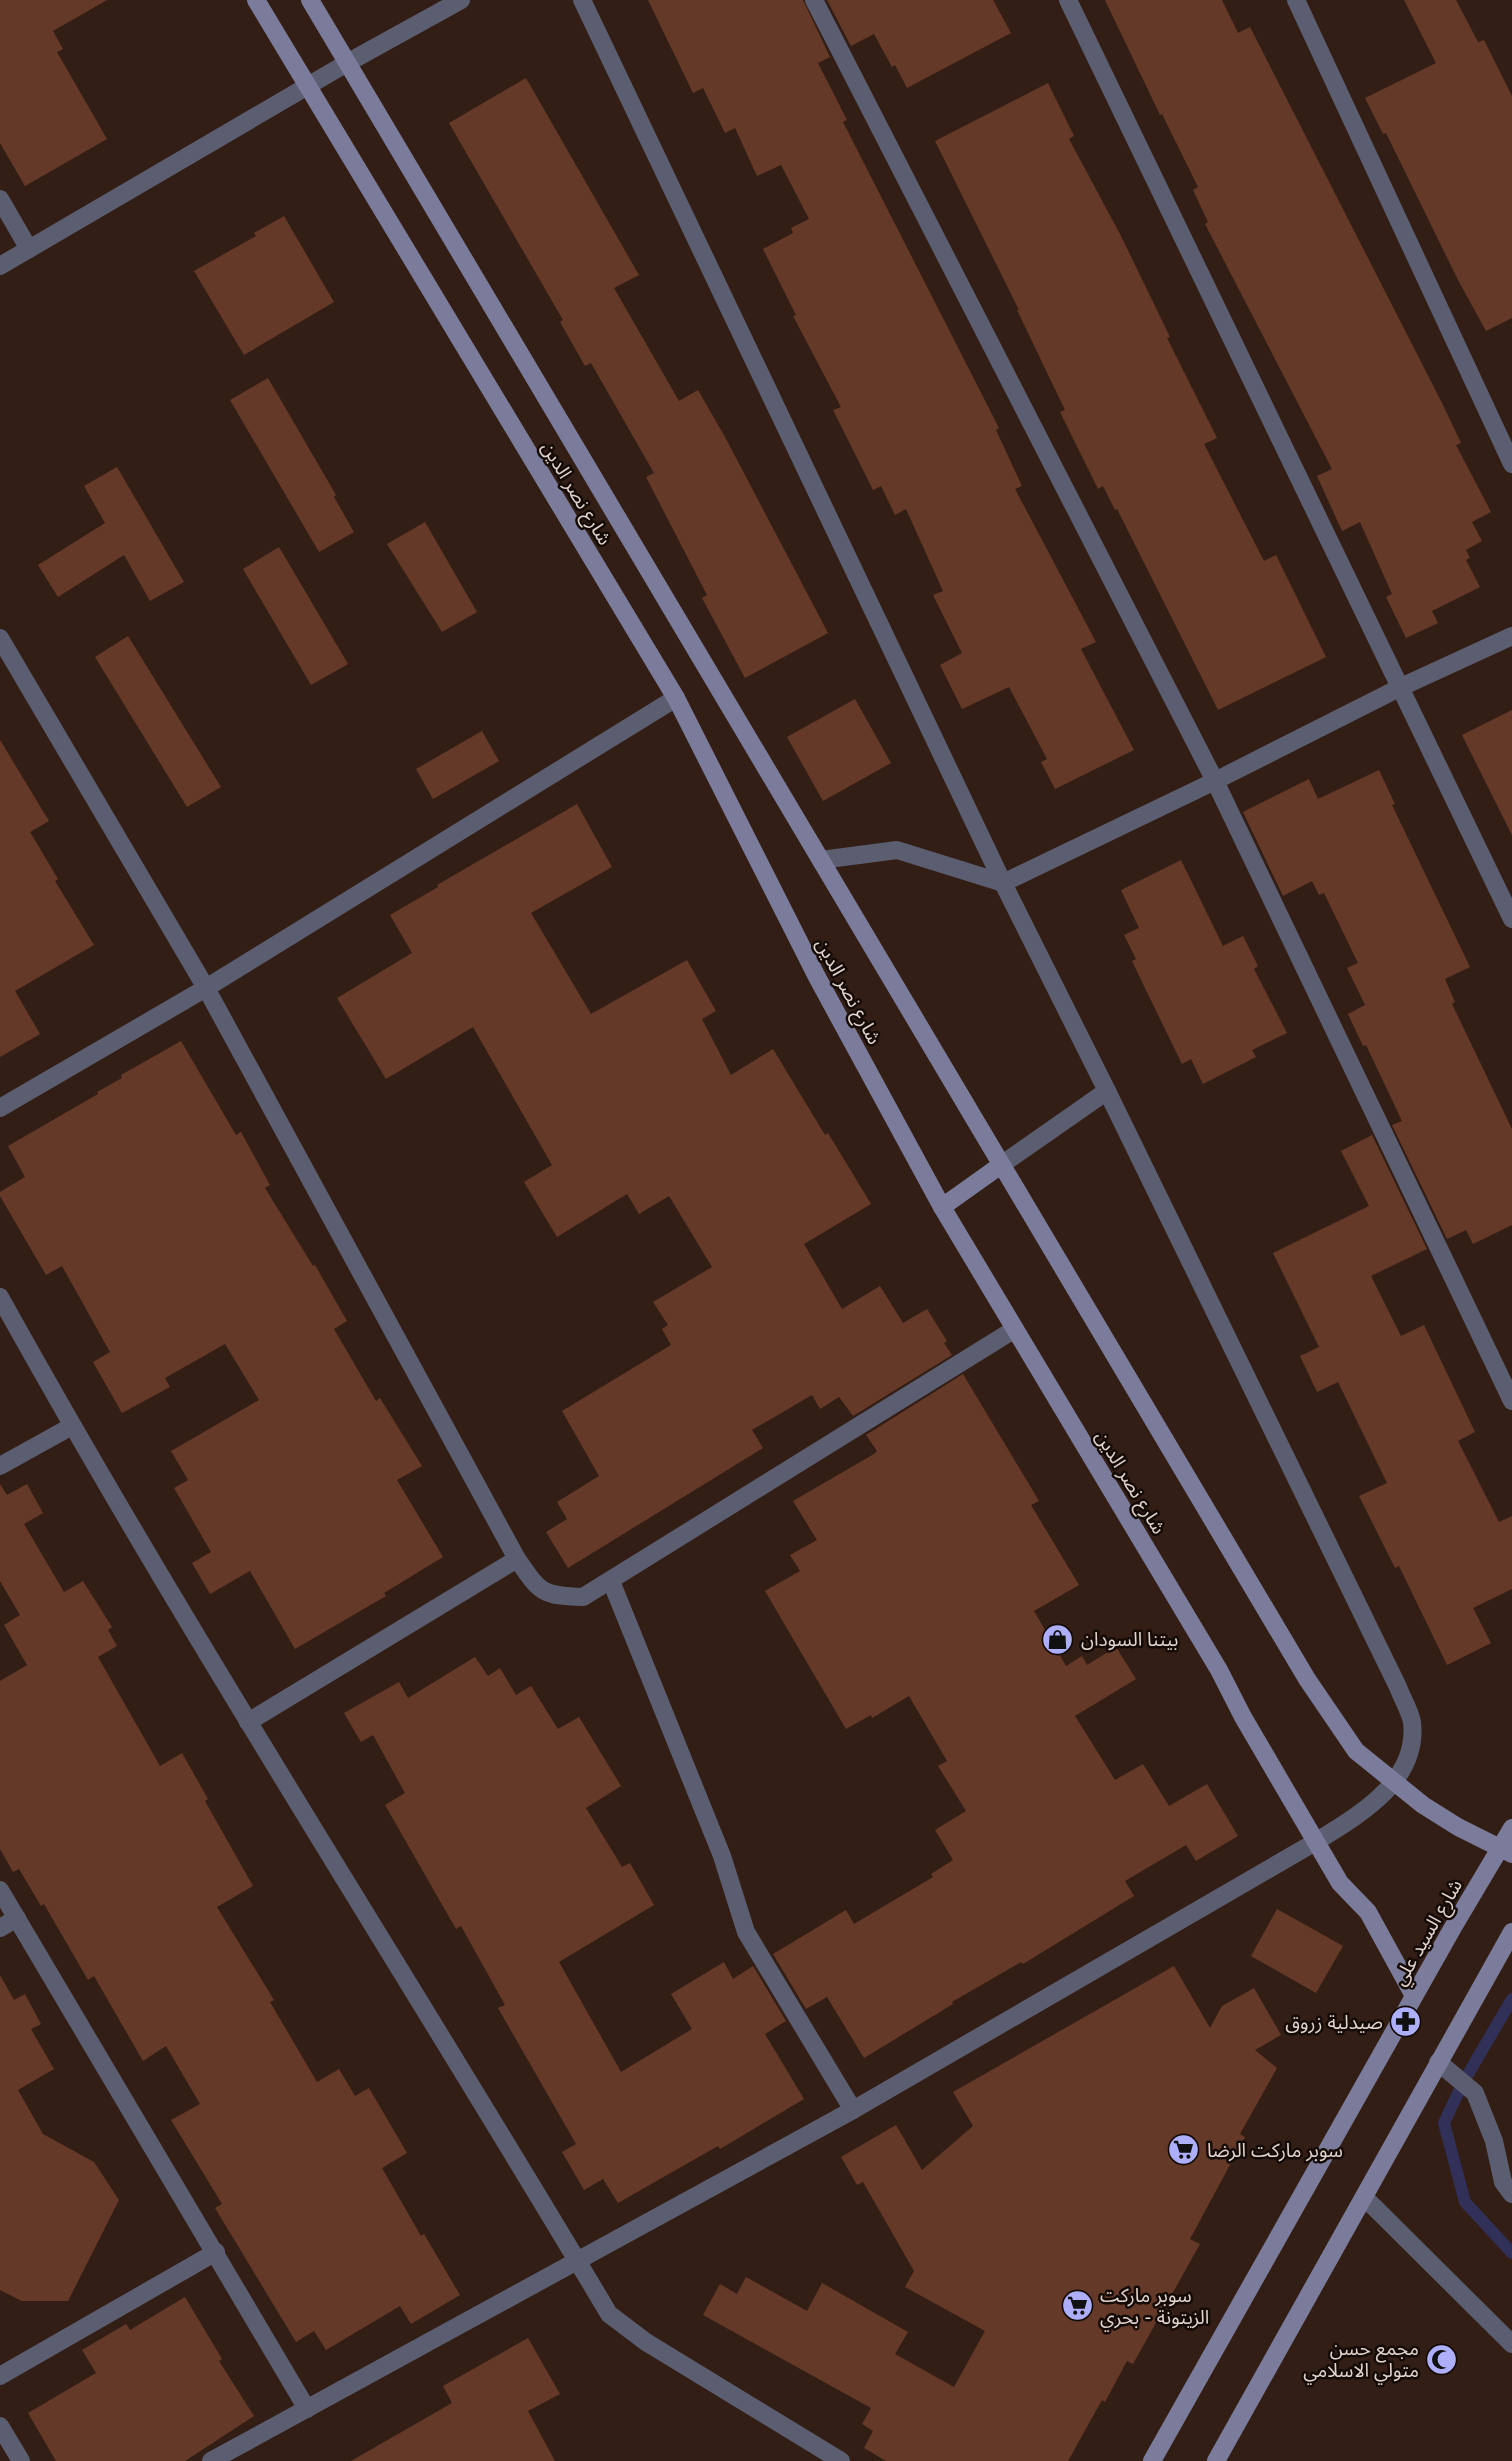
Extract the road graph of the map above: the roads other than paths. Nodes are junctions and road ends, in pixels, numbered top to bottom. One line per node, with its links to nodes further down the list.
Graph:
1 (256, 0): 9 (street, شارع نصر الدين)
2 (310, 0): 8 (street, شارع نصر الدين)
3 (461, 0): 8 (street)
4 (582, 0): 20 (street)
5 (814, 0): 18 (street)
6 (1068, 0): 16 (street)
7 (1296, 0): 13 (street)
8 (347, 62): 9 (street); 19 (street, شارع نصر الدين)
9 (307, 86): 11 (street); 17 (street, شارع نصر الدين)
10 (0, 199): 11 (street)
11 (29, 249): 12 (street)
12 (0, 266)
13 (1512, 464)
14 (1512, 636): 16 (street)
15 (0, 638): 22 (street)
16 (1399, 688): 18 (street); 21 (street)
17 (676, 698): 22 (street); 26 (street, شارع نصر الدين)
18 (1215, 781): 20 (street); 29 (street)
19 (821, 860): 20 (street); 25 (street, شارع نصر الدين)
20 (1003, 883): 23 (street)
21 (1512, 919)
22 (206, 988): 24 (street); 32 (street)
23 (1107, 1091): 25 (street); 35 (street)
24 (0, 1108)
25 (1002, 1165): 26 (street); 35 (street, شارع نصر الدين)
26 (942, 1208): 28 (street, شارع نصر الدين)
27 (0, 1297): 30 (street)
28 (1015, 1329): 33 (street); 37 (street, شارع نصر الدين)
29 (1512, 1401)
30 (72, 1426): 31 (street); 34 (street)
31 (0, 1466)
32 (517, 1559): 33 (street); 34 (street)
33 (611, 1581): 45 (street)
34 (248, 1722): 49 (street)
35 (1395, 1783): 37 (street); 38 (street, شارع نصر الدين)
36 (1512, 1828): 38 (street, شارع السيد علي)
37 (1317, 1841): 43 (street, شارع نصر الدين); 45 (street)
38 (1506, 1851): 43 (street, شارع السيد علي)
39 (0, 1890): 40 (street)
40 (17, 1918): 41 (street); 48 (street)
41 (0, 1928)
42 (1512, 1932): 44 (street)
43 (1414, 1996): 57 (street, شارع السيد علي)
44 (1438, 2063): 46 (street); 47 (street)
45 (853, 2110): 49 (street)
46 (1512, 2194)
47 (1364, 2197): 50 (street); 58 (street)
48 (216, 2252): 51 (street); 52 (street)
49 (578, 2262): 52 (street); 56 (street)
50 (1512, 2344)
51 (0, 2376)
52 (307, 2409): 55 (street)
53 (0, 2426): 54 (street)
54 (21, 2461)
55 (211, 2461)
56 (841, 2461)
57 (1152, 2461)
58 (1216, 2461)

